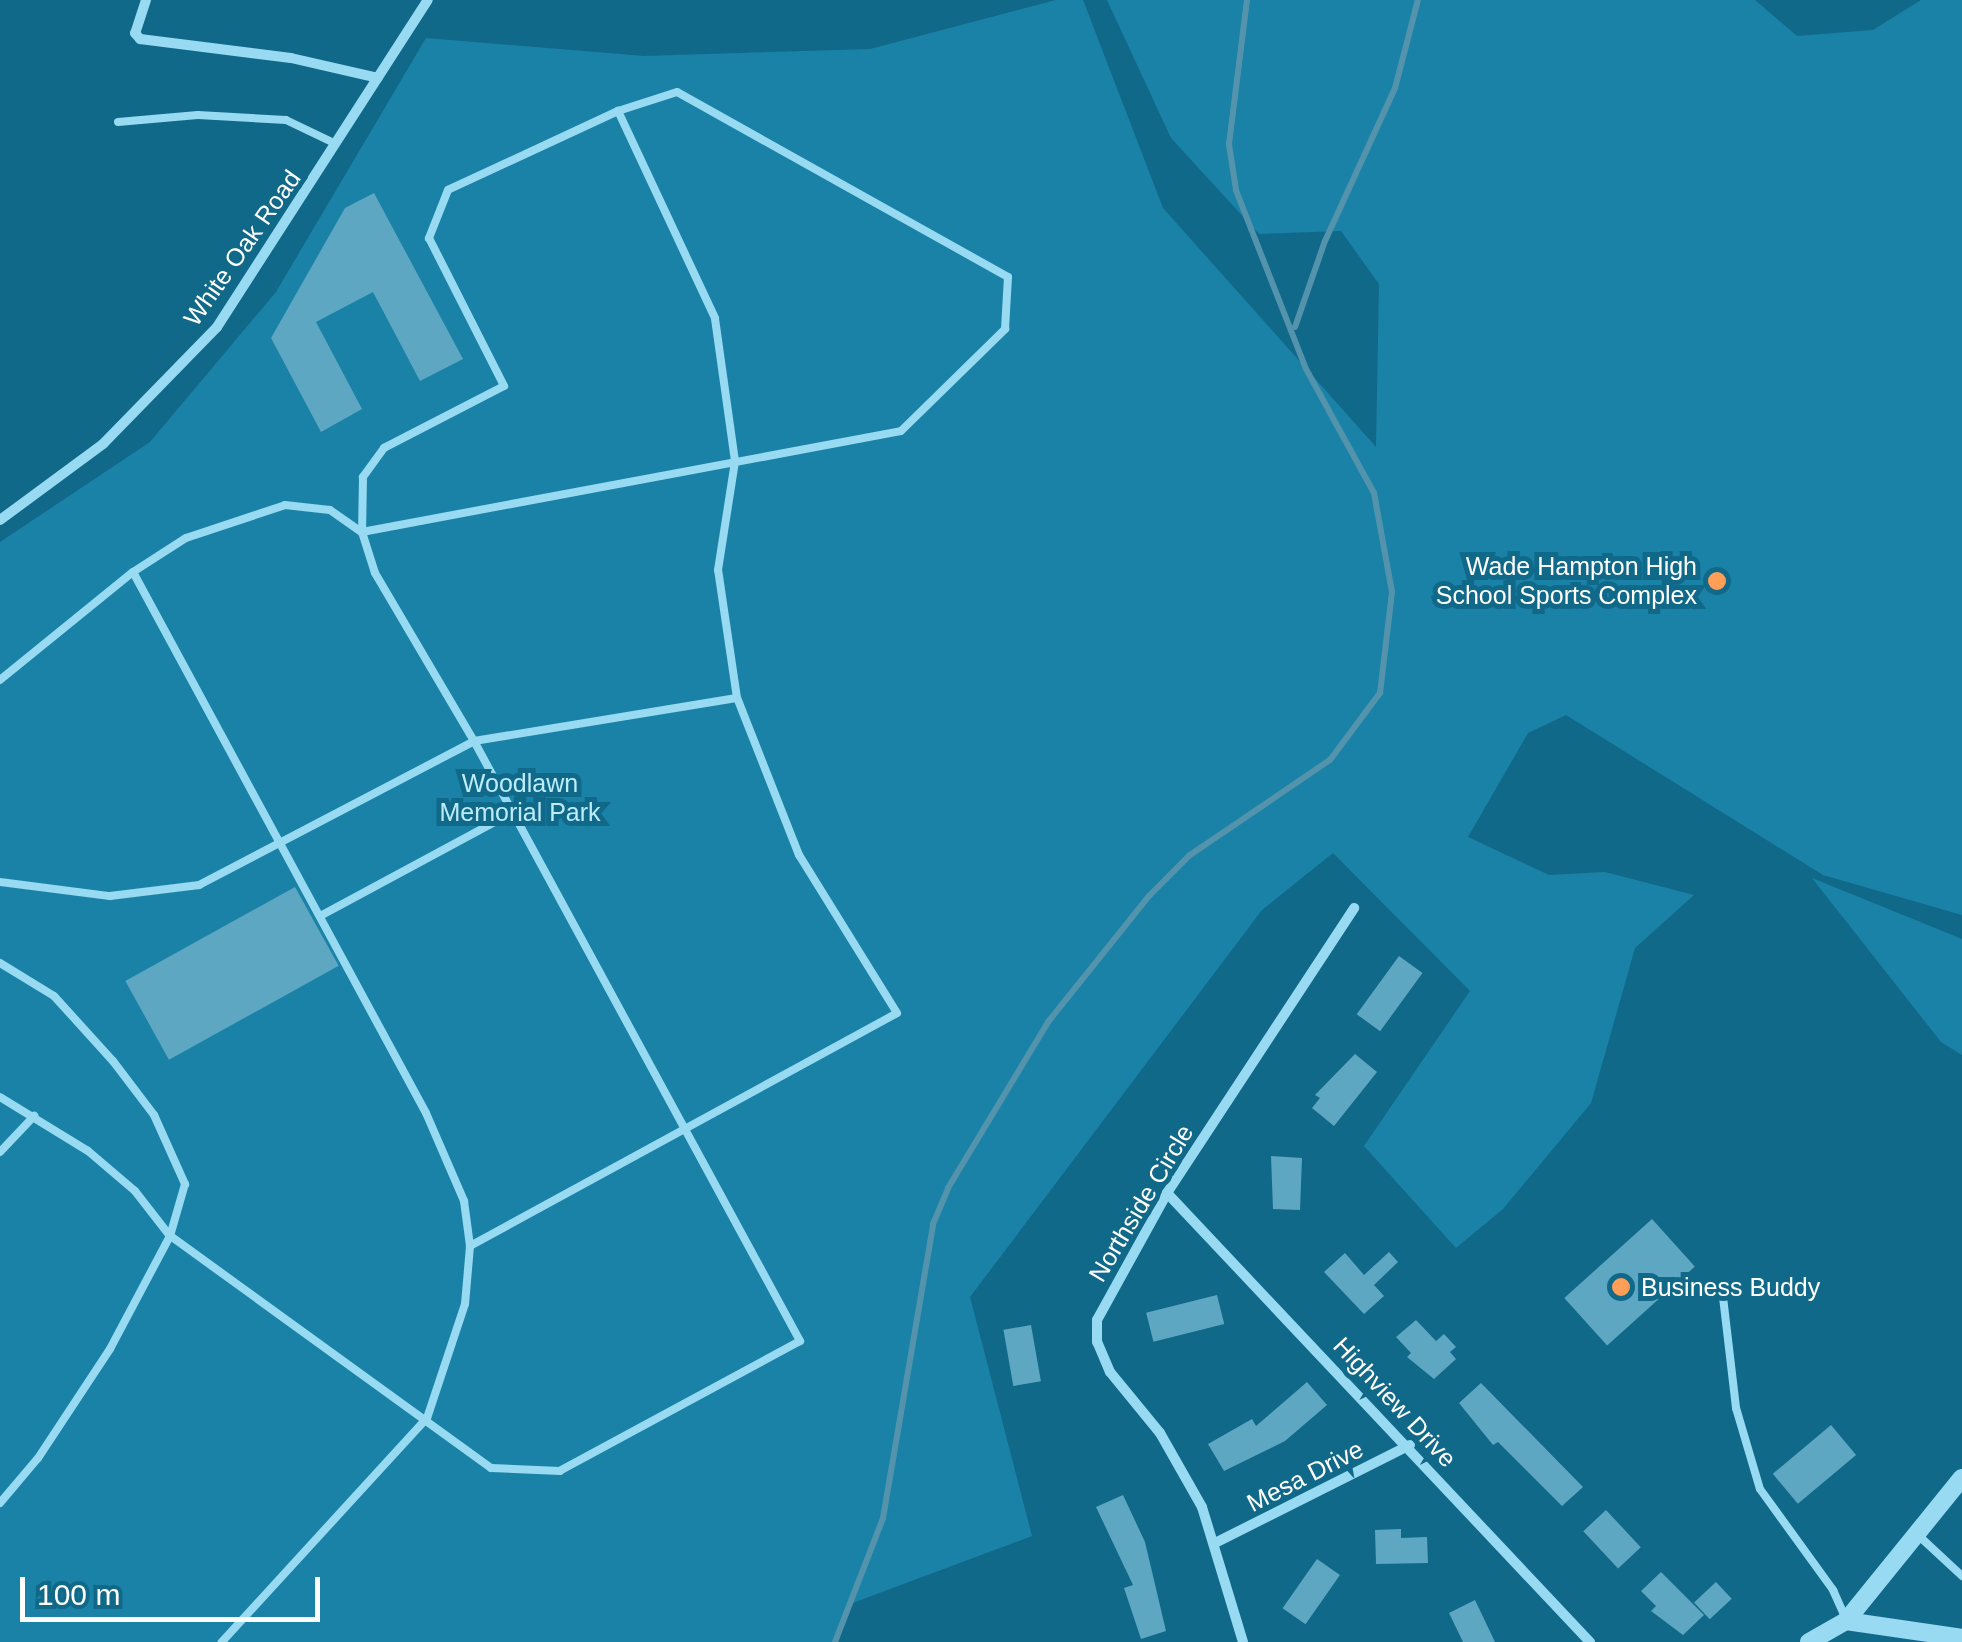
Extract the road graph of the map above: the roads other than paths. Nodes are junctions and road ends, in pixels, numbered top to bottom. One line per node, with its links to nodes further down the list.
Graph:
1 (146, 0): 3 (street)
2 (428, 0): 3 (street, White Oak Road)
3 (378, 78): 6 (street, White Oak Road)
4 (618, 112): 7 (lane); 7 (lane); 9 (lane)
5 (118, 122): 6 (lane)
6 (336, 144): 8 (street, White Oak Road)
7 (735, 461): 9 (lane); 12 (lane)
8 (0, 520)
9 (362, 532): 10 (lane); 13 (lane)
10 (133, 572): 11 (lane); 15 (lane)
11 (0, 680)
12 (737, 698): 13 (lane); 22 (lane)
13 (474, 741): 14 (lane); 15 (lane)
14 (513, 812): 18 (lane); 22 (lane)
15 (280, 842): 16 (lane); 18 (lane)
16 (0, 882)
17 (1354, 908): 24 (street, Northside Circle)
18 (322, 915): 26 (lane)
19 (0, 963): 25 (lane)
20 (0, 1096): 21 (lane)
21 (34, 1116): 23 (lane); 25 (lane)
22 (684, 1127): 26 (lane); 28 (lane)
23 (0, 1152)
24 (1167, 1193): 29 (street, Highview Drive); 33 (street, Northside Circle)
25 (170, 1236): 28 (lane); 31 (lane)
26 (470, 1246): 28 (lane)
27 (1723, 1297): 35 (lane)
28 (427, 1418): 37 (lane)
29 (1410, 1445): 33 (street, Mesa Drive); 39 (street, Highview Drive)
30 (1962, 1478): 32 (street)
31 (0, 1503)
32 (1919, 1536): 34 (lane); 35 (street)
33 (1217, 1542): 38 (street, Northside Circle)
34 (1962, 1576)
35 (1846, 1622): 36 (street); 40 (street)
36 (1962, 1638)
37 (222, 1642)
38 (1243, 1642)
39 (1590, 1642)
40 (1809, 1642)

